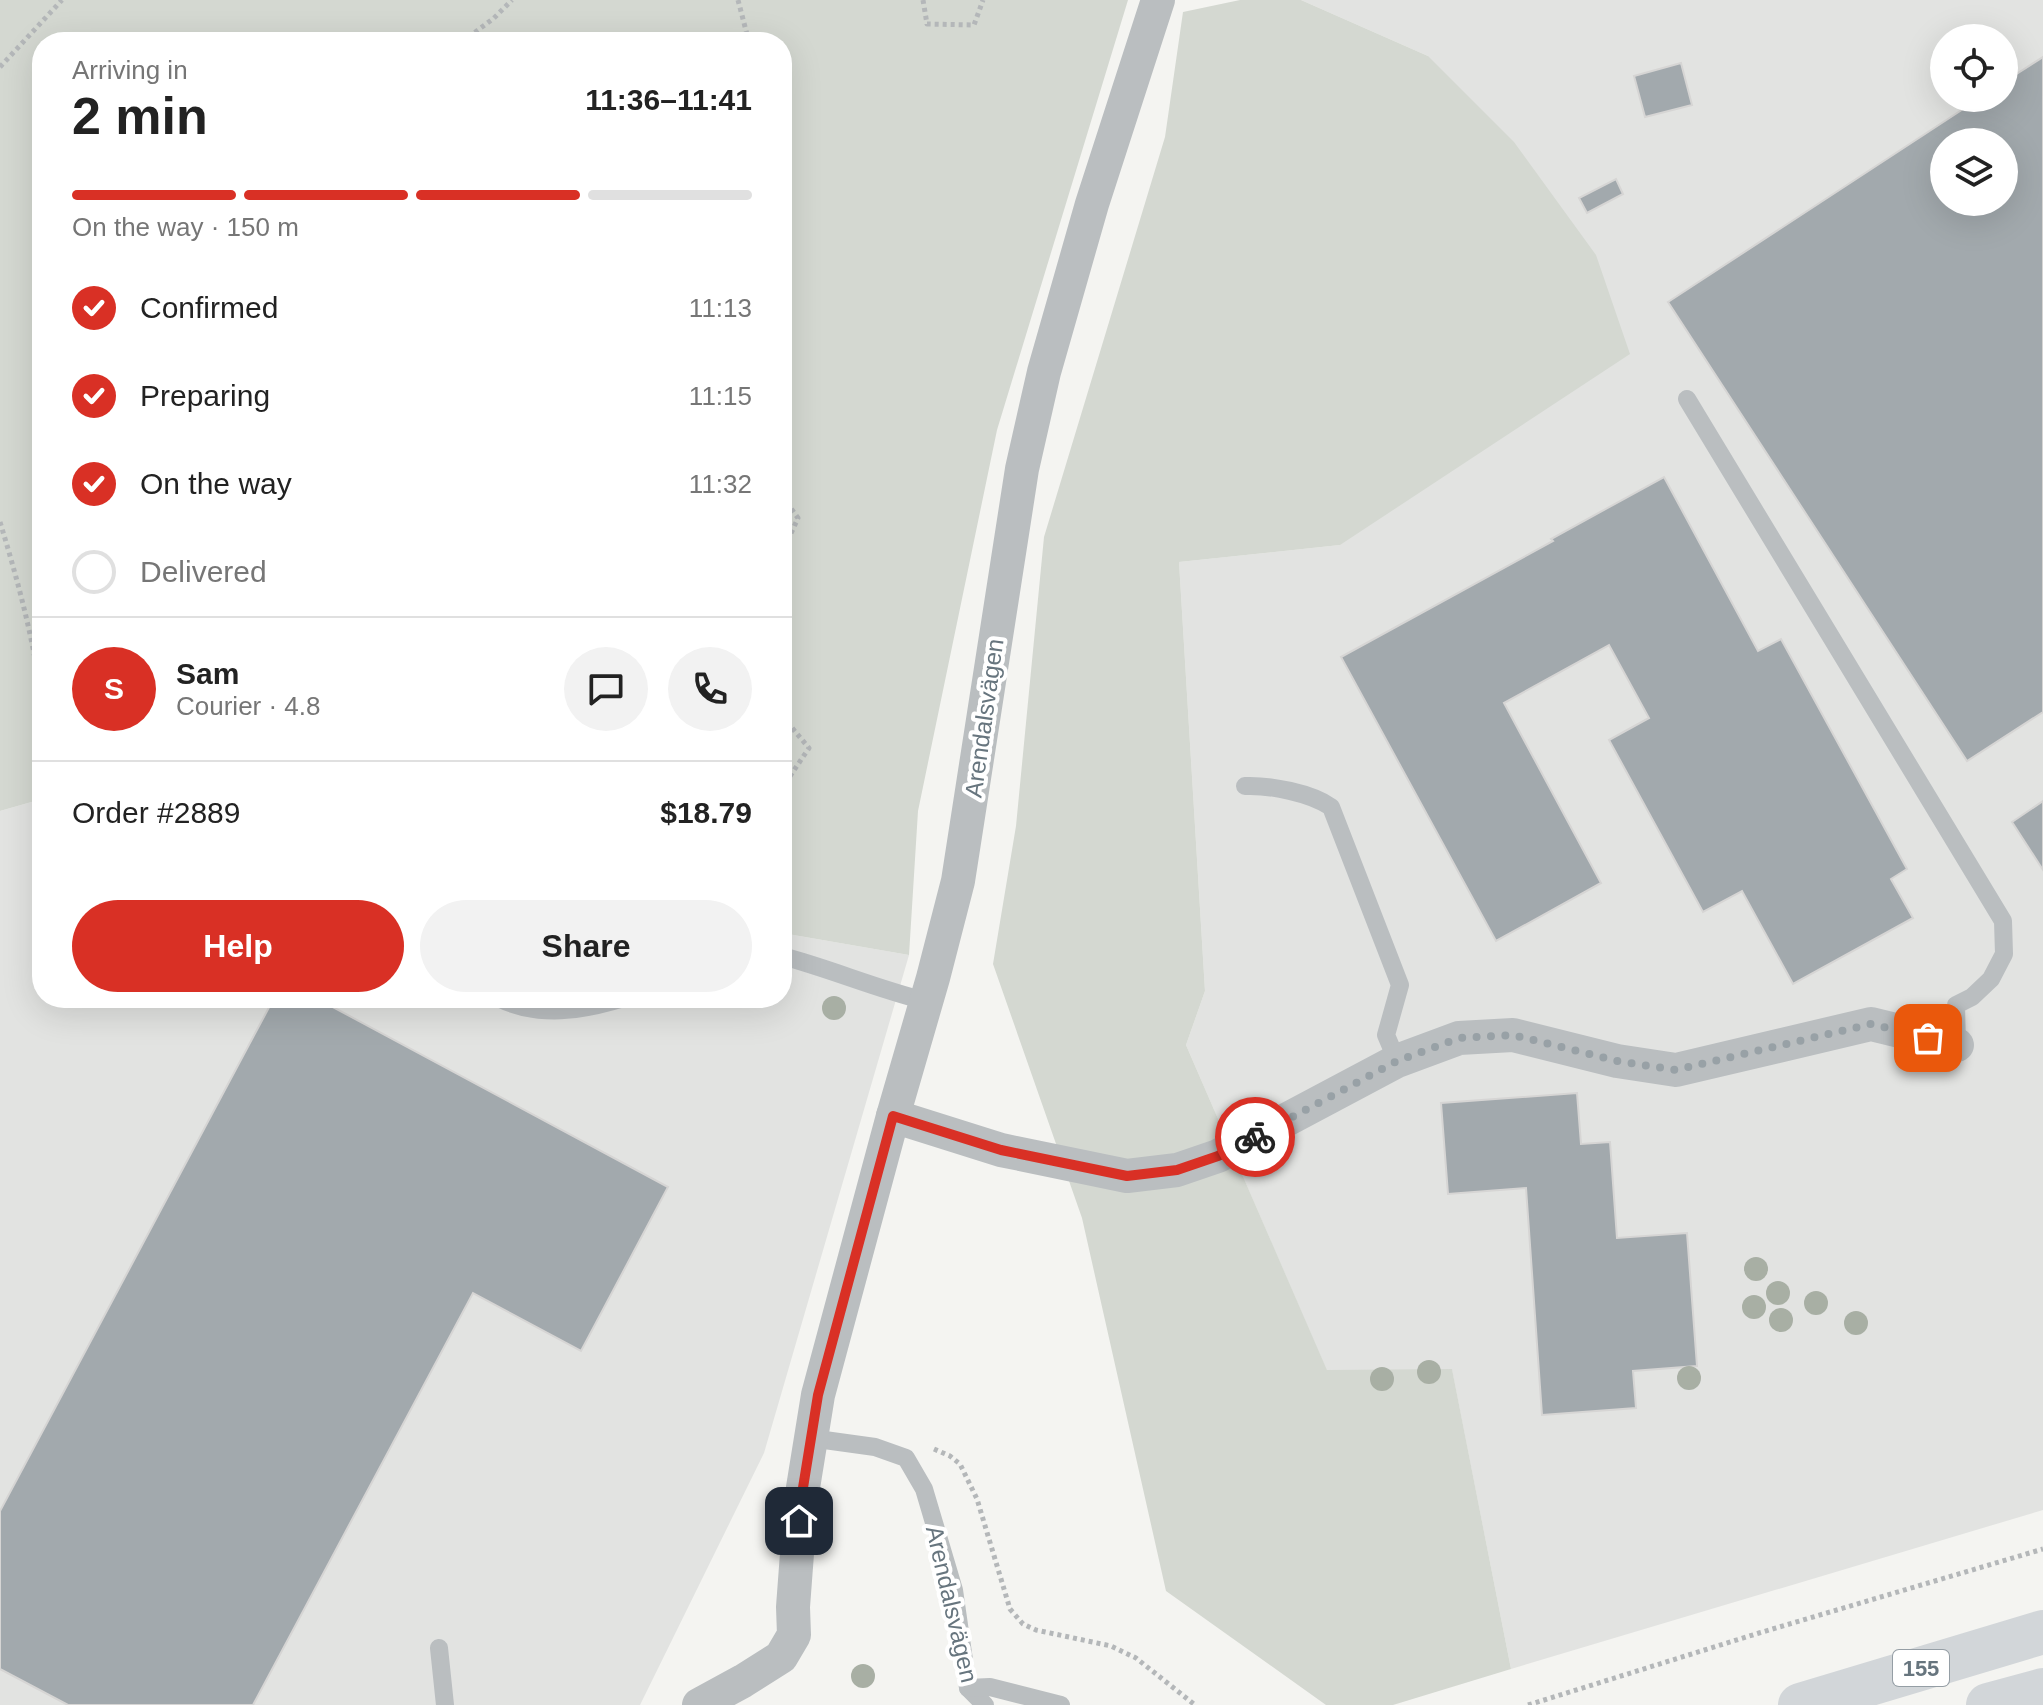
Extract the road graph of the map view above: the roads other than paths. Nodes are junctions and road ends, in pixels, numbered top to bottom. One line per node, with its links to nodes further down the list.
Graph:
1 (1158, 0): 5 (street, Arendalsvägen)
2 (1687, 399): 8 (lane)
3 (1245, 786): 9 (lane)
4 (792, 959): 5 (lane)
5 (926, 1001): 10 (street, Arendalsvägen)
6 (524, 1008): 7 (lane)
7 (584, 1008)
8 (1957, 1045): 9 (street)
9 (1397, 1061): 10 (street)
10 (893, 1116): 11 (street, Arendalsvägen)
11 (810, 1438): 15 (lane, Arendalsvägen); 17 (street, Arendalsvägen)
12 (2043, 1632): 21 (main road, 155)
13 (439, 1648): 16 (lane)
14 (2043, 1690): 22 (main road)
15 (967, 1699): 18 (lane, Arendalsvägen); 19 (lane); 20 (lane)
16 (445, 1705)
17 (699, 1705)
18 (985, 1705)
19 (1003, 1705)
20 (1061, 1705)
21 (1800, 1705)
22 (1988, 1705)

